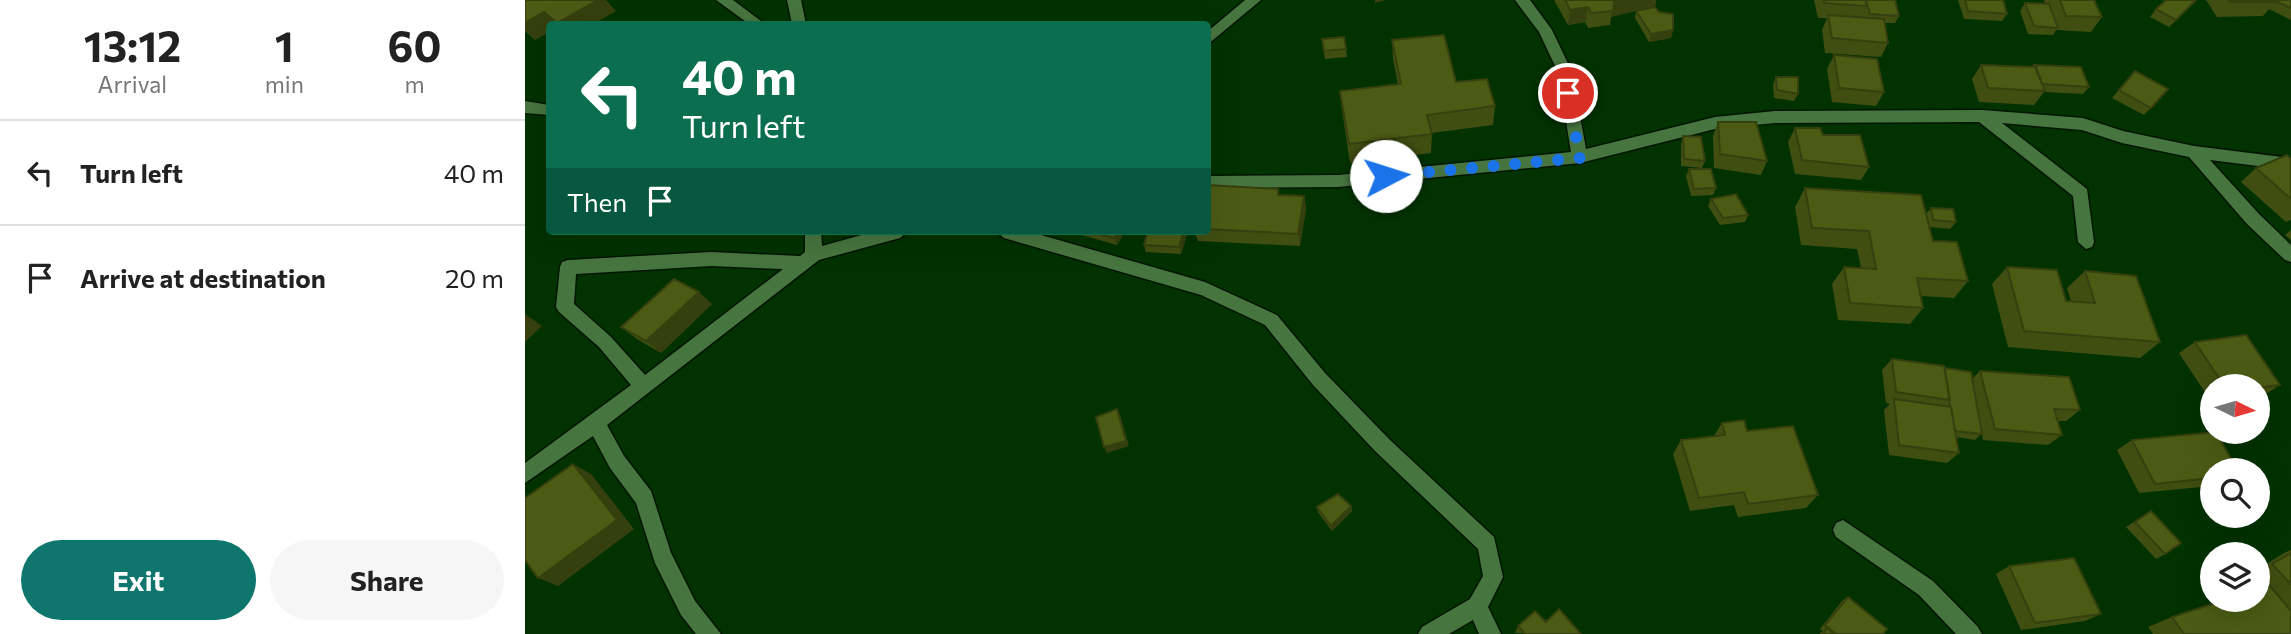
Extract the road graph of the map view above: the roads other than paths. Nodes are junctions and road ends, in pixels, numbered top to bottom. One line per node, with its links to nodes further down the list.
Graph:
1 (723, 0): 5 (street)
2 (794, 0): 6 (street)
3 (1254, 0): 7 (street)
4 (1522, 0): 12 (street)
5 (754, 21)
6 (798, 21)
7 (1211, 37)
8 (525, 107): 9 (street)
9 (546, 110)
10 (1982, 116): 11 (street); 12 (street); 18 (street)
11 (2194, 152): 13 (street); 19 (street)
12 (1580, 158): 14 (street)
13 (2291, 164)
14 (1211, 182)
15 (812, 235): 20 (street)
16 (887, 235): 20 (street)
17 (1018, 235): 25 (street)
18 (2086, 242)
19 (2291, 255)
20 (809, 259): 21 (street); 21 (street)
21 (644, 387): 22 (street)
22 (596, 423): 23 (street); 26 (street)
23 (525, 474)
24 (1843, 530): 29 (street)
25 (1477, 606): 27 (street); 28 (street)
26 (710, 634)
27 (1429, 634)
28 (1490, 634)
29 (1971, 634)

